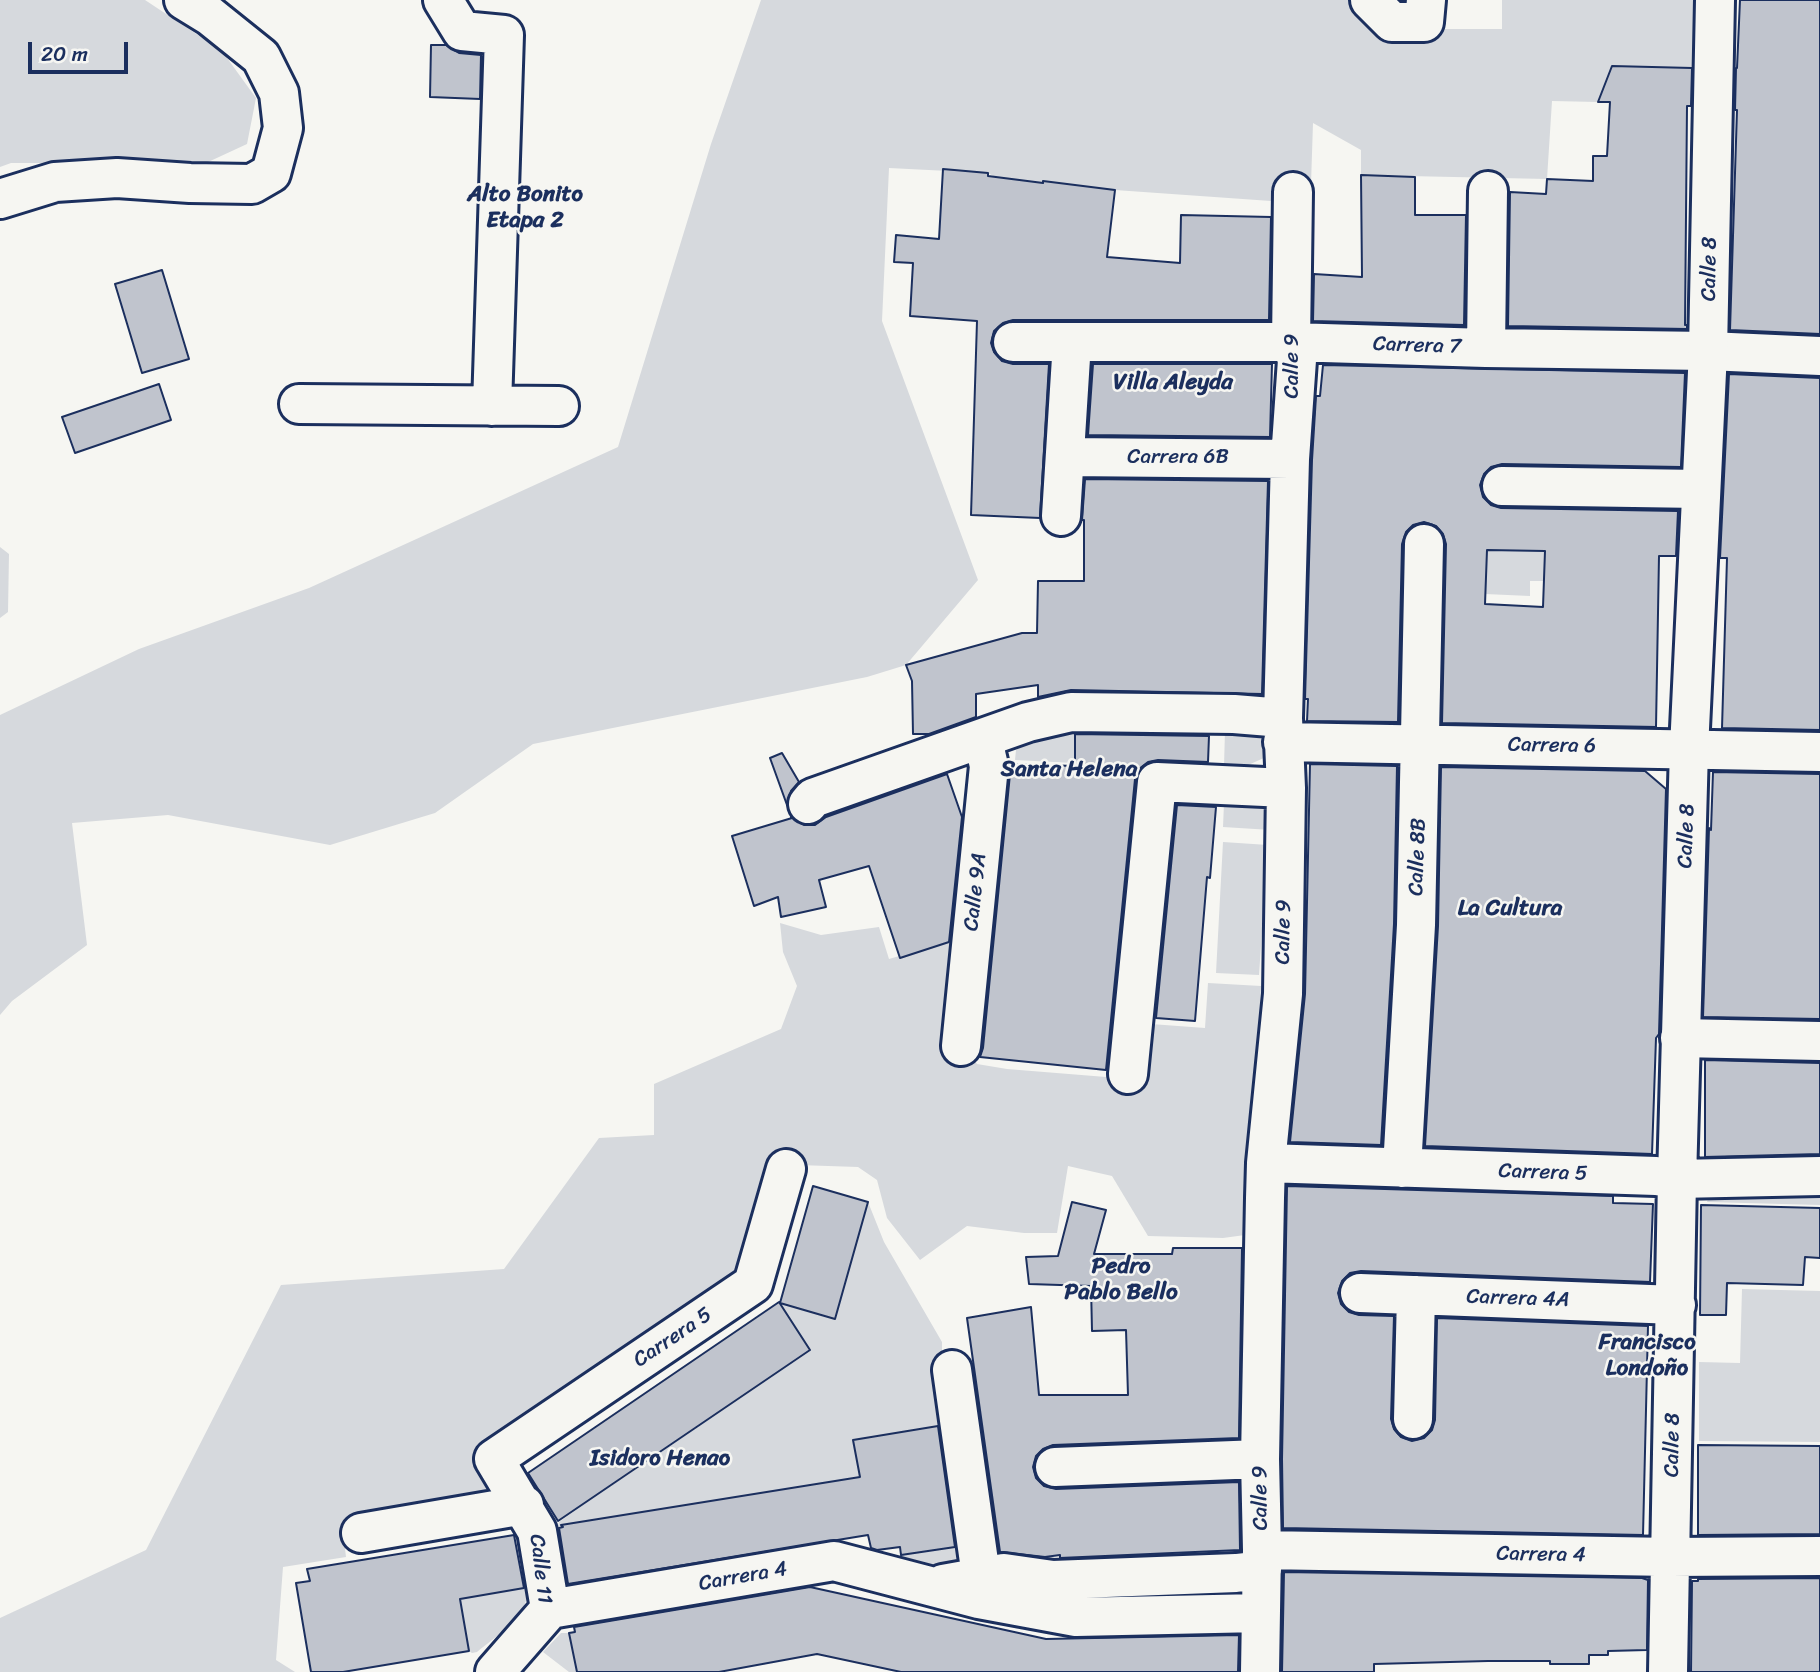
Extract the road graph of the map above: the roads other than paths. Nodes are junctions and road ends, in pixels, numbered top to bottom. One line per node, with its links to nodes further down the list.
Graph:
1 (184, 0): 8 (street)
2 (443, 0): 16 (street)
3 (1370, 0): 5 (street)
4 (1715, 0): 13 (street, Calle 8)
5 (1425, 11)
6 (1488, 191): 12 (street)
7 (1293, 192): 11 (street, Calle 9)
8 (0, 199)
9 (1013, 341): 10 (street, Carrera 7)
10 (1072, 341): 11 (street, Carrera 7); 18 (street)
11 (1292, 341): 12 (street, Carrera 7); 19 (street, Calle 9)
12 (1486, 348): 13 (street, Carrera 7)
13 (1708, 351): 14 (street, Carrera 7); 21 (street, Calle 8)
14 (1820, 356)
15 (299, 404): 16 (street)
16 (492, 406): 17 (street)
17 (559, 406)
18 (1066, 457): 19 (street, Carrera 6B); 22 (street)
19 (1290, 459): 24 (street, Calle 9)
20 (1502, 486): 21 (street)
21 (1700, 489): 27 (street, Calle 8)
22 (1061, 516)
23 (1424, 544): 26 (street, Calle 8B)
24 (1283, 730): 25 (street, Carrera 6); 26 (street, Carrera 6); 29 (street, Calle 9)
25 (983, 740): 30 (street, Carrera 6); 33 (street, Calle 9A)
26 (1421, 743): 27 (street, Carrera 6); 36 (street, Calle 8B)
27 (1689, 750): 28 (street, Carrera 6); 31 (street, Calle 8)
28 (1820, 752)
29 (1286, 789): 34 (street); 35 (street, Calle 9)
30 (808, 804)
31 (1680, 1038): 32 (street); 39 (street, Calle 8)
32 (1820, 1041)
33 (961, 1046)
34 (1128, 1074)
35 (1266, 1163): 36 (street, Carrera 5); 46 (street, Calle 9)
36 (1402, 1168): 39 (street, Carrera 5)
37 (786, 1169): 45 (street, Carrera 5)
38 (1820, 1176): 39 (street, Carrera 5)
39 (1676, 1179): 42 (street, Calle 8)
40 (1360, 1293): 41 (street, Carrera 4A)
41 (1416, 1295): 42 (street, Carrera 4A); 44 (street)
42 (1676, 1305): 51 (street, Calle 8)
43 (952, 1370): 53 (street)
44 (1413, 1419)
45 (494, 1459): 48 (street, Calle 11)
46 (1260, 1459): 47 (street); 52 (street, Calle 9)
47 (1055, 1467)
48 (524, 1505): 49 (street); 55 (street, Calle 11)
49 (361, 1533)
50 (1820, 1556): 51 (street, Carrera 4)
51 (1671, 1557): 52 (street, Carrera 4); 59 (street, Calle 8)
52 (1262, 1560): 53 (street, Carrera 4); 56 (street, Calle 9)
53 (981, 1576): 54 (street, Carrera 4)
54 (934, 1586): 55 (street, Carrera 4); 56 (street, Carrera 4)
55 (550, 1609): 57 (street, Calle 11)
56 (1260, 1613): 58 (street, Calle 9)
57 (495, 1672)
58 (1260, 1672)
59 (1668, 1672)

